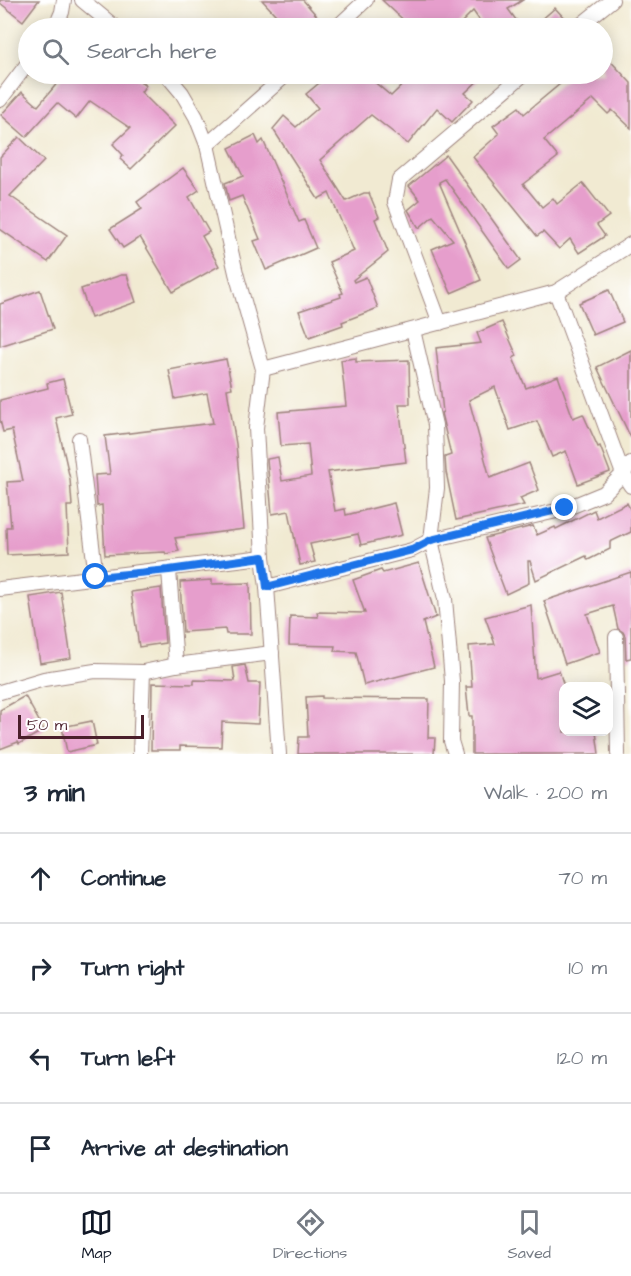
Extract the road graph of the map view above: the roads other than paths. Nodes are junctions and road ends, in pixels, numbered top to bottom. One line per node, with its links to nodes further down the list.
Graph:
1 (64, 0): 5 (street)
2 (82, 0): 6 (street)
3 (366, 0): 7 (street)
4 (612, 0): 8 (street)
5 (59, 18)
6 (104, 18)
7 (347, 18)
8 (590, 18)
9 (18, 76): 13 (street)
10 (174, 84): 14 (street)
11 (276, 84): 14 (street)
12 (512, 84): 17 (street)
13 (0, 100)
14 (207, 145): 19 (street)
15 (631, 244): 16 (street)
16 (556, 292): 17 (street); 21 (street)
17 (440, 323): 18 (street)
18 (413, 330): 19 (street); 22 (street)
19 (263, 369): 23 (street)
20 (79, 439): 25 (street)
21 (628, 474): 22 (street)
22 (431, 540): 26 (street); 35 (street)
23 (263, 557): 24 (street); 26 (street)
24 (169, 570): 25 (street); 30 (street)
25 (96, 577): 27 (street)
26 (267, 587): 29 (street)
27 (0, 589)
28 (616, 637): 36 (street)
29 (272, 653): 30 (street); 34 (street)
30 (176, 665): 31 (street)
31 (143, 672): 32 (street); 33 (street)
32 (0, 692)
33 (140, 754)
34 (279, 754)
35 (455, 754)
36 (618, 754)

